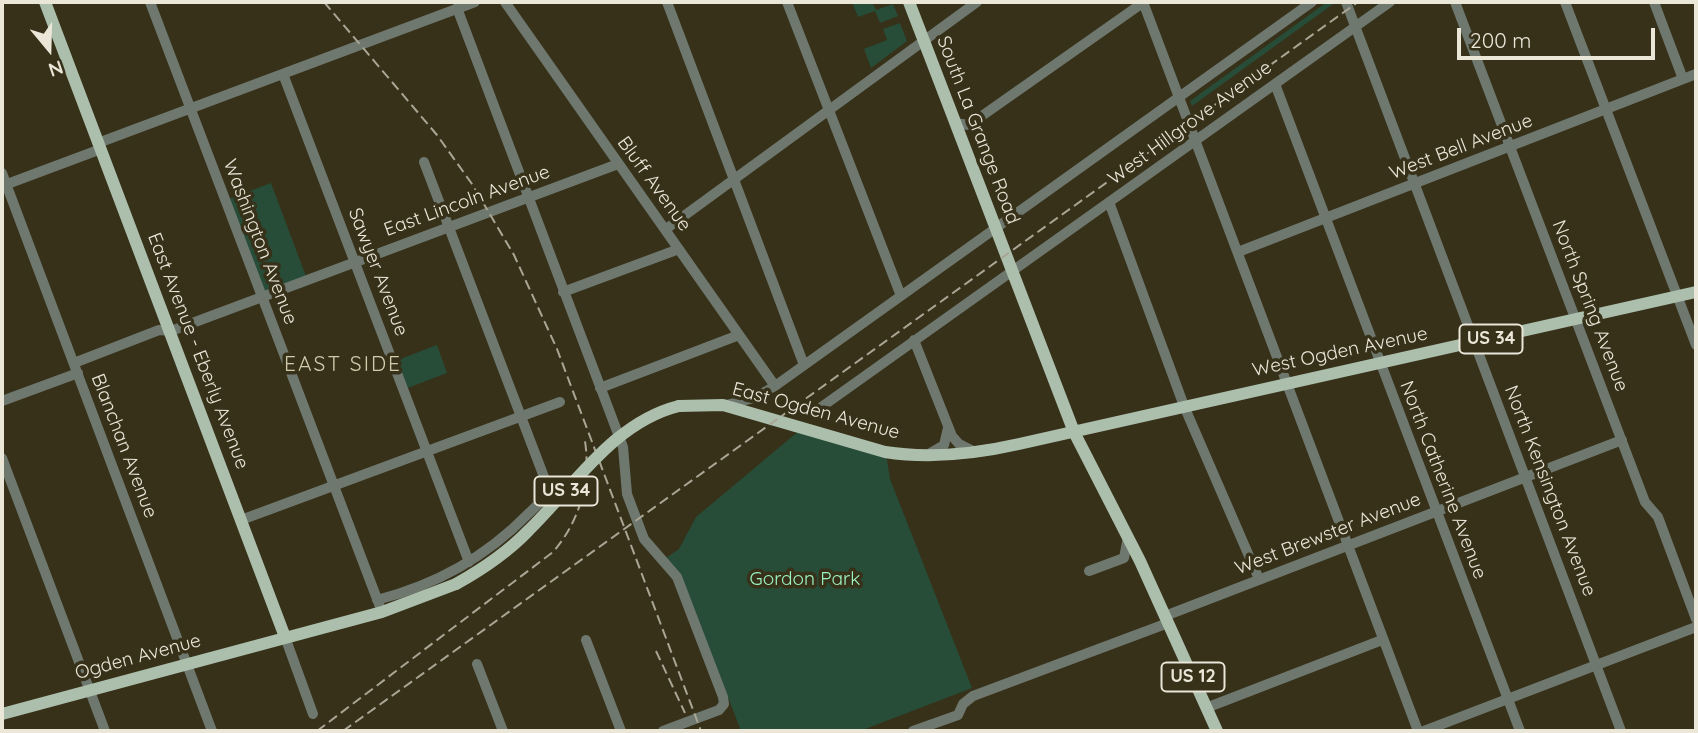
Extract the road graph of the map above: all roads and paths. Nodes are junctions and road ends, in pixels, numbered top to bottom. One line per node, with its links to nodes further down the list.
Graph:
1 (45, 2): 29 (main road, East Avenue - Eberly Avenue)
2 (150, 2): 24 (street, Washington Avenue)
3 (475, 2): 16 (street)
4 (505, 2): 32 (street, Bluff Avenue)
5 (667, 2): 34 (street)
6 (787, 2): 25 (street)
7 (909, 2): 18 (main road, South La Grange Road / US 12)
8 (977, 2): 18 (street)
9 (1143, 2): 23 (street); 27 (street)
10 (1312, 2): 23 (street)
11 (1346, 2): 17 (street, North Kensington Avenue)
12 (1390, 2): 17 (street, West Hillgrove Avenue)
13 (1455, 2): 30 (street, North Spring Avenue)
14 (1565, 2): 26 (street)
15 (1654, 2): 21 (street)
16 (457, 8): 19 (street); 37 (street)
17 (1355, 27): 22 (street, West Hillgrove Avenue); 35 (street, North Kensington Avenue)
18 (924, 41): 25 (street); 27 (main road, South La Grange Road / US 12)
19 (283, 74): 24 (street); 45 (street, Sawyer Avenue)
20 (1696, 74): 21 (street, West Bell Avenue)
21 (1683, 79): 26 (street, West Bell Avenue)
22 (1275, 84): 28 (street, West Hillgrove Avenue); 39 (street, North Catherine Avenue)
23 (1179, 98): 28 (street); 42 (street)
24 (190, 108): 29 (street); 51 (street, Washington Avenue)
25 (830, 109): 34 (street); 49 (street)
26 (1606, 109): 30 (street, West Bell Avenue); 50 (street)
27 (955, 123): 42 (main road, South La Grange Road / US 12)
28 (1195, 141): 38 (street, West Hillgrove Avenue); 44 (street)
29 (100, 146): 36 (street); 53 (main road, East Avenue - Eberly Avenue)
30 (1510, 146): 35 (street, West Bell Avenue); 52 (street, North Spring Avenue)
31 (424, 162): 40 (street)
32 (618, 164): 37 (street, East Lincoln Avenue); 41 (street, Bluff Avenue)
33 (2, 173): 36 (street, Blanchan Avenue)
34 (734, 179): 41 (street); 59 (street)
35 (1415, 183): 39 (street, West Bell Avenue); 56 (street, North Kensington Avenue)
36 (4, 185): 60 (street, Blanchan Avenue)
37 (528, 197): 40 (street, East Lincoln Avenue); 47 (street)
38 (1109, 202): 46 (street, West Hillgrove Avenue); 67 (street)
39 (1327, 217): 44 (street, West Bell Avenue); 58 (street, North Catherine Avenue)
40 (449, 227): 45 (street, East Lincoln Avenue); 69 (street)
41 (666, 229): 43 (street, Bluff Avenue)
42 (995, 229): 46 (main road, South La Grange Road / US 12); 49 (street)
43 (679, 249): 47 (street); 54 (street, Bluff Avenue)
44 (1238, 252): 61 (street)
45 (355, 262): 51 (street, East Lincoln Avenue); 74 (street, Sawyer Avenue)
46 (1011, 272): 55 (street, West Hillgrove Avenue); 72 (main road, US 12)
47 (563, 292): 63 (street)
48 (1696, 292): 50 (main road, West Ogden Avenue / US 34)
49 (901, 296): 59 (street)
50 (1678, 296): 52 (main road, West Ogden Avenue / US 34); 57 (street)
51 (262, 297): 53 (street, East Lincoln Avenue); 79 (street, Washington Avenue)
52 (1576, 319): 56 (main road, West Ogden Avenue / US 34); 73 (street, North Spring Avenue)
53 (171, 331): 60 (street, East Lincoln Avenue); 81 (main road, East Avenue - Eberly Avenue)
54 (739, 335): 62 (street, Bluff Avenue); 63 (street)
55 (914, 340): 68 (street, West Hillgrove Avenue); 71 (street)
56 (1475, 342): 58 (main road, West Ogden Avenue / US 34); 78 (street, North Kensington Avenue)
57 (1696, 345)
58 (1381, 362): 61 (main road, West Ogden Avenue / US 34); 80 (street, North Catherine Avenue)
59 (804, 365): 62 (street)
60 (76, 368): 64 (street, East Lincoln Avenue); 94 (street, Blanchan Avenue)
61 (1286, 382): 67 (main road, West Ogden Avenue / US 34); 83 (street)
62 (775, 386): 66 (street); 70 (street)
63 (600, 387): 106 (street)
64 (2, 401)
65 (560, 402): 69 (street)
66 (723, 405): 70 (main road, East Ogden Avenue / US 34); 87 (main road, East Ogden Avenue / US 34, bridge)
67 (1184, 406): 72 (main road, West Ogden Avenue / US 34); 86 (street)
68 (821, 408)
69 (521, 416): 74 (street); 84 (street)
70 (764, 417): 76 (main road, East Ogden Avenue / US 34)
71 (948, 428): 75 (street); 76 (street)
72 (1074, 432): 75 (main road, East Ogden Avenue / US 34); 82 (main road, US 12)
73 (1622, 440): 78 (street, West Brewster Avenue); 88 (street, North Spring Avenue)
74 (428, 450): 79 (street); 84 (street, Sawyer Avenue)
75 (976, 452): 76 (main road, East Ogden Avenue / US 34)
76 (927, 455)
77 (2, 458): 97 (street)
78 (1525, 477): 80 (street, West Brewster Avenue); 96 (street, North Kensington Avenue)
79 (334, 485): 81 (street); 87 (street, Washington Avenue)
80 (1436, 512): 83 (street, West Brewster Avenue); 98 (street, North Catherine Avenue)
81 (241, 520): 91 (main road, East Avenue - Eberly Avenue)
82 (1127, 534): 85 (street); 89 (main road, US 12)
83 (1346, 546): 86 (street, West Brewster Avenue); 93 (street)
84 (469, 562): 87 (street)
85 (1089, 571)
86 (1259, 579): 89 (street, West Brewster Avenue)
87 (383, 607): 91 (main road, East Ogden Avenue / US 34)
88 (1696, 618)
89 (1167, 620): 99 (main road, US 12); 107 (street, West Brewster Avenue)
90 (1696, 627): 96 (street)
91 (285, 637): 94 (main road, Ogden Avenue / US 34); 101 (street, East Avenue - Eberly Avenue)
92 (586, 640): 105 (street)
93 (1382, 640): 99 (street); 109 (street)
94 (187, 664): 97 (main road, Ogden Avenue / US 34); 103 (street, Blanchan Avenue)
95 (477, 664): 104 (street)
96 (1597, 665): 98 (street); 112 (street, North Kensington Avenue)
97 (89, 690): 100 (main road, Ogden Avenue / US 34); 102 (street)
98 (1508, 699): 110 (street); 111 (street, North Catherine Avenue)
99 (1206, 708): 108 (main road, US 12)
100 (2, 714)
101 (313, 715)
102 (105, 731)
103 (212, 731)
104 (503, 731)
105 (621, 731)
106 (663, 731)
107 (913, 731)
108 (1217, 731)
109 (1418, 731)
110 (1424, 731)
111 (1520, 731)
112 (1621, 731)

